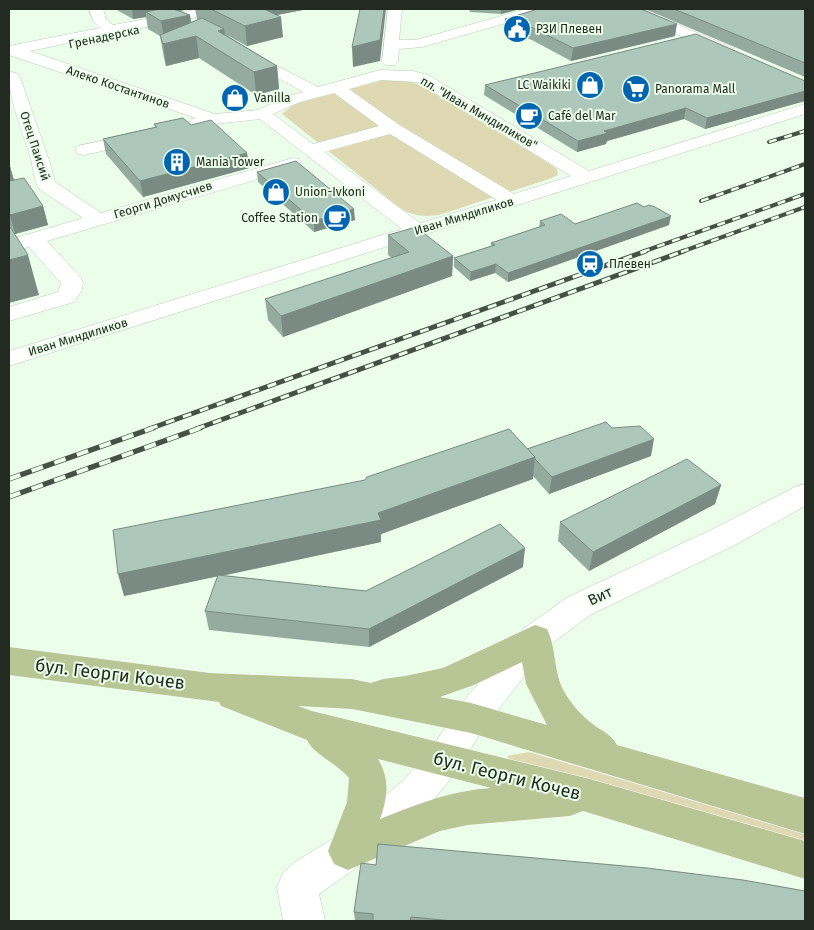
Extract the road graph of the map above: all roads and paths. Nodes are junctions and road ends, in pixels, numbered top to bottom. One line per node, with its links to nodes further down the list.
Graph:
1 (96, 9): 9 (street)
2 (156, 9): 7 (street)
3 (224, 9): 7 (street, Гренадерска)
4 (395, 9): 13 (street)
5 (540, 9): 13 (street)
6 (630, 9): 10 (street)
7 (187, 19): 9 (street, Гренадерска); 14 (street, Гренадерска)
8 (408, 27): 13 (street)
9 (111, 31): 14 (street, Гренадерска)
10 (697, 37): 12 (street); 15 (street)
11 (228, 44): 21 (street)
12 (668, 44)
13 (399, 45): 16 (street); 17 (street)
14 (12, 52): 26 (street, Алеко Костантинов)
15 (739, 56)
16 (380, 75): 17 (street, пл. "Иван Миндиликов"); 19 (street, пл. "Иван Миндиликов")
17 (413, 76): 22 (street, пл. "Иван Миндиликов")
18 (12, 78): 23 (street, Отец Паисий)
19 (336, 86): 21 (street, пл. "Иван Миндиликов"); 28 (street)
20 (474, 91): 22 (street)
21 (315, 92): 25 (street, пл. "Иван Миндиликов")
22 (447, 92): 32 (street, пл. "Иван Миндиликов")
23 (14, 96): 33 (street, Отец Паисий)
24 (805, 109): 32 (street, Иван Миндиликов)
25 (264, 114): 26 (street); 31 (street)
26 (214, 119): 27 (street)
27 (183, 127)
28 (392, 128): 31 (street, Георги Домусчиев); 35 (street)
29 (156, 134): 30 (street)
30 (84, 150)
31 (314, 153): 36 (street, Георги Домусчиев); 37 (street)
32 (587, 178): 35 (street, Иван Миндиликов)
33 (46, 185): 34 (street); 36 (street, Отец Паисий)
34 (28, 190)
35 (512, 201): 37 (street, Иван Миндиликов)
36 (99, 220): 38 (street, Георги Домусчиев)
37 (417, 231): 41 (street, Иван Миндиликов)
38 (34, 239): 39 (street, Георги Домусчиев); 40 (street)
39 (9, 246)
40 (9, 314)
41 (9, 359)
42 (805, 494): 43 (street, Вит)
43 (535, 638): 46 (main road); 47 (street, Вит); 50 (main road)
44 (9, 661): 45 (main road, бул. Георги Кочев)
45 (210, 687): 46 (main road, бул. Георги Кочев); 48 (main road, бул. Георги Кочев)
46 (352, 694): 47 (main road, бул. Георги Кочев)
47 (471, 718): 49 (street, Вит); 50 (main road, бул. Георги Кочев)
48 (310, 726): 49 (main road, бул. Георги Кочев); 53 (main road)
49 (444, 760): 51 (main road, бул. Георги Кочев); 53 (street, Вит)
50 (629, 764): 52 (main road, бул. Георги Кочев)
51 (590, 796): 53 (main road); 54 (main road, бул. Георги Кочев)
52 (805, 816)
53 (348, 851): 55 (street, Вит)
54 (805, 860)
55 (304, 921)

